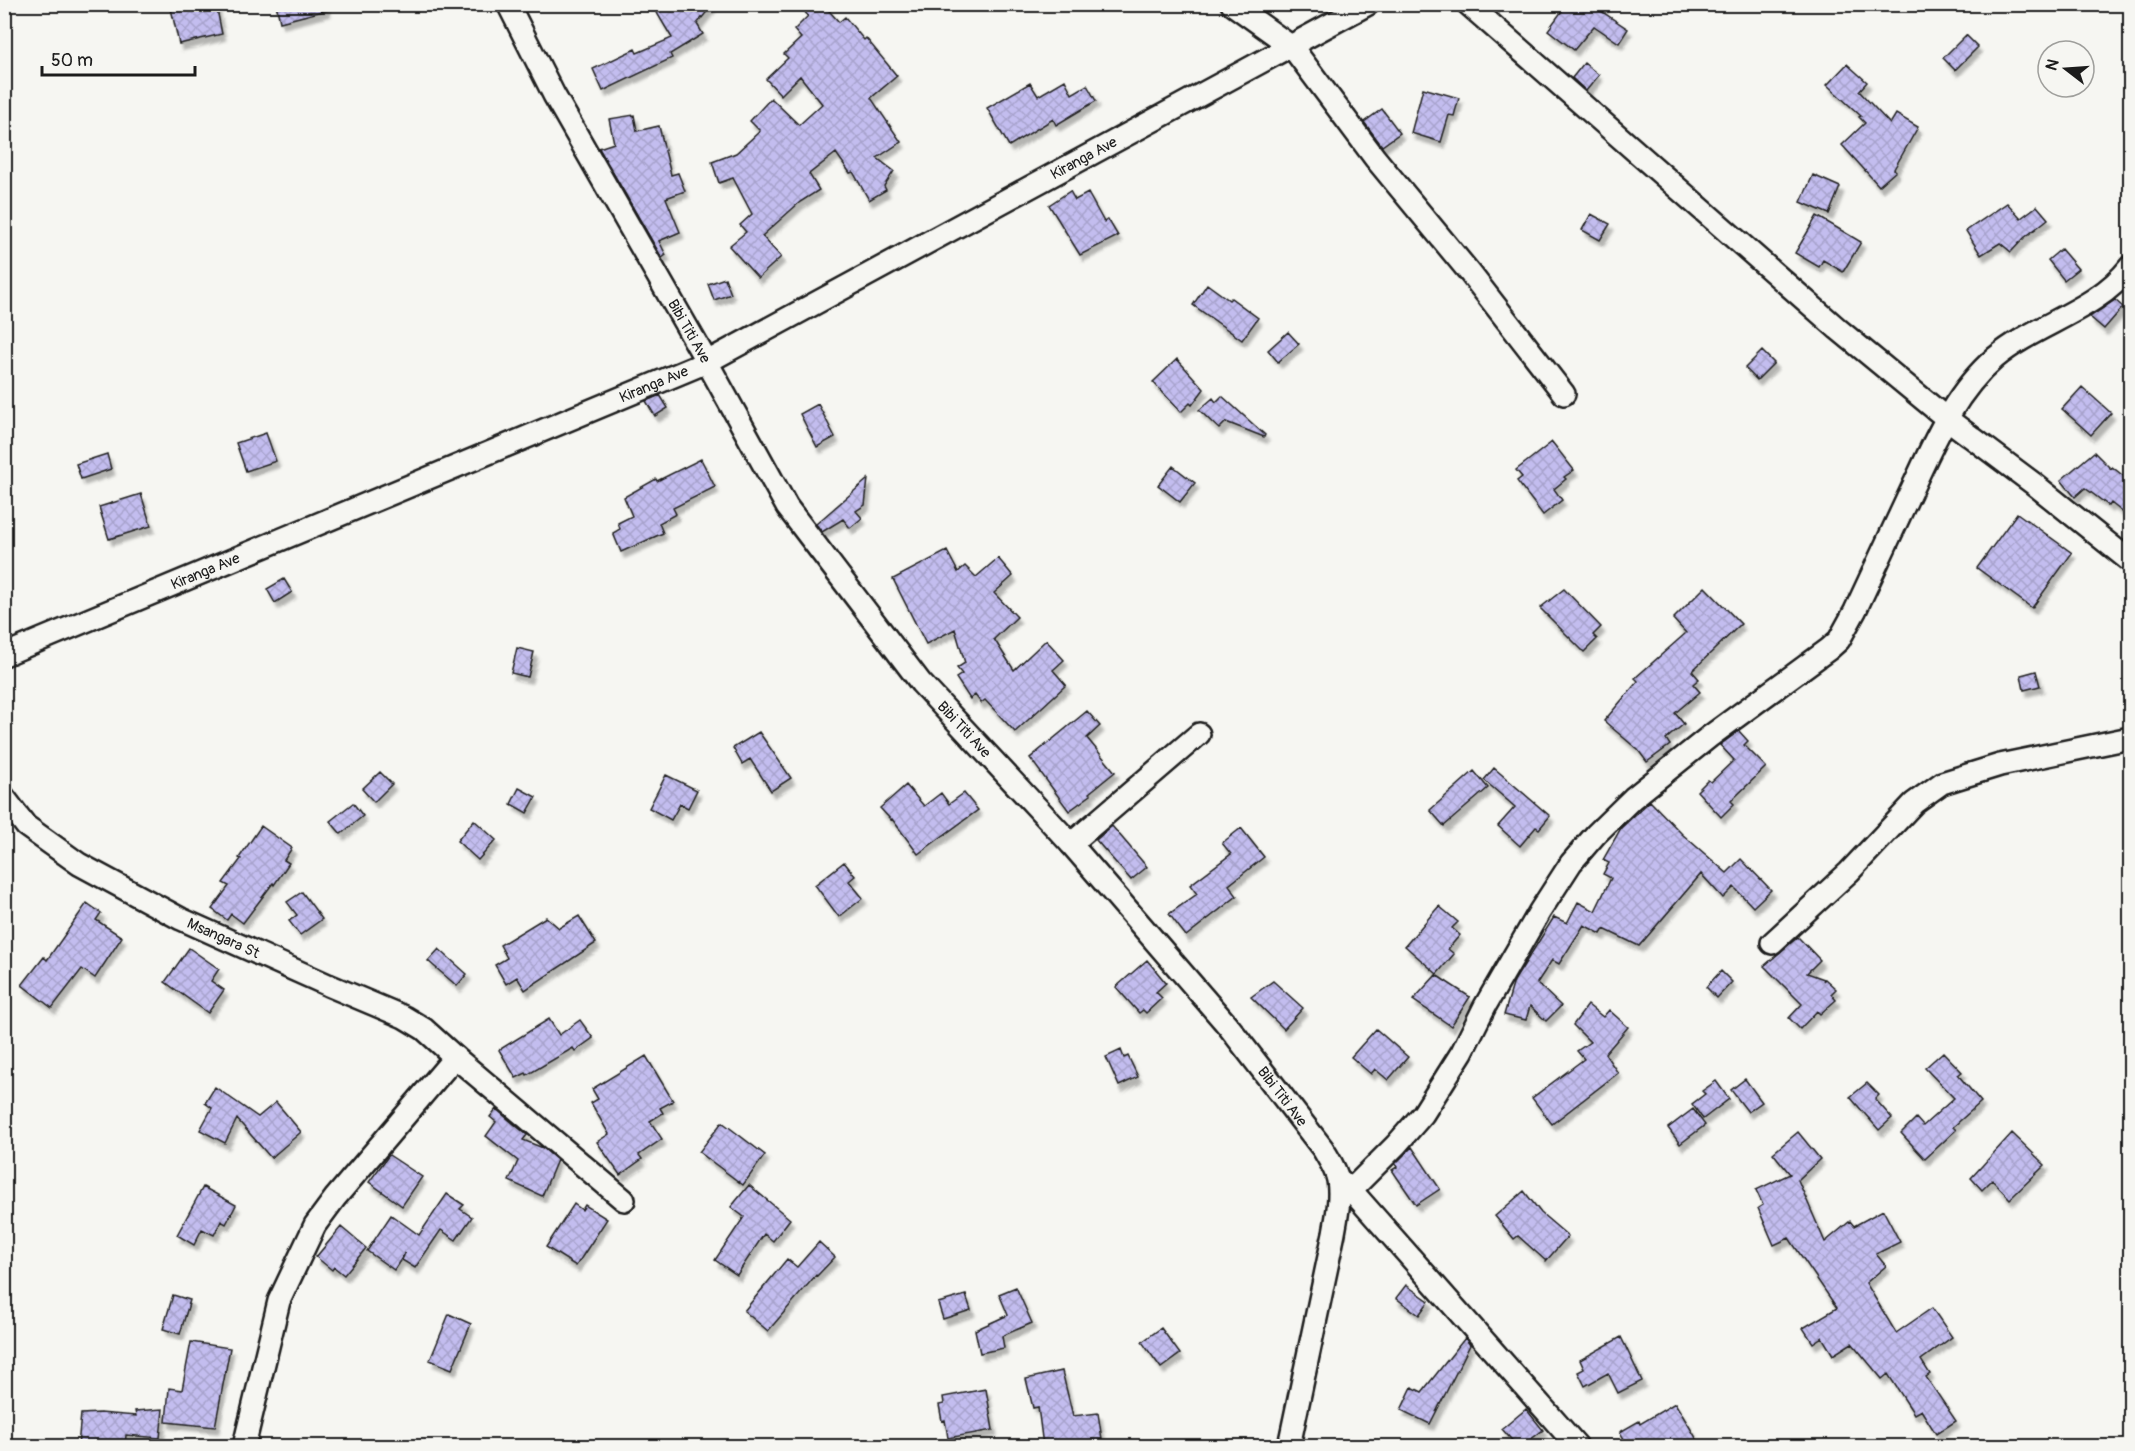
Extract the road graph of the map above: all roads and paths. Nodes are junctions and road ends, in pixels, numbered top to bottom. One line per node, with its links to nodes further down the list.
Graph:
1 (508, 4): 7 (street, Bibi Titi Ave)
2 (1232, 4): 5 (street)
3 (1368, 4): 5 (street, Kiranga Ave)
4 (1468, 4): 9 (street)
5 (1292, 47): 7 (street, Kiranga Ave); 8 (street)
6 (2130, 267): 9 (street)
7 (707, 362): 11 (street, Kiranga Ave); 15 (street, Bibi Titi Ave)
8 (1564, 394)
9 (1946, 418): 10 (street); 18 (street)
10 (2130, 561)
11 (4, 655)
12 (1199, 734): 15 (street)
13 (2130, 738): 16 (street)
14 (4, 797): 17 (street, Msangara St)
15 (1071, 844): 18 (street, Bibi Titi Ave)
16 (1772, 943)
17 (455, 1057): 19 (street, Msangara St); 20 (street)
18 (1344, 1184): 21 (street, Bibi Titi Ave); 22 (street)
19 (624, 1200)
20 (244, 1446)
21 (1289, 1446)
22 (1577, 1446)

